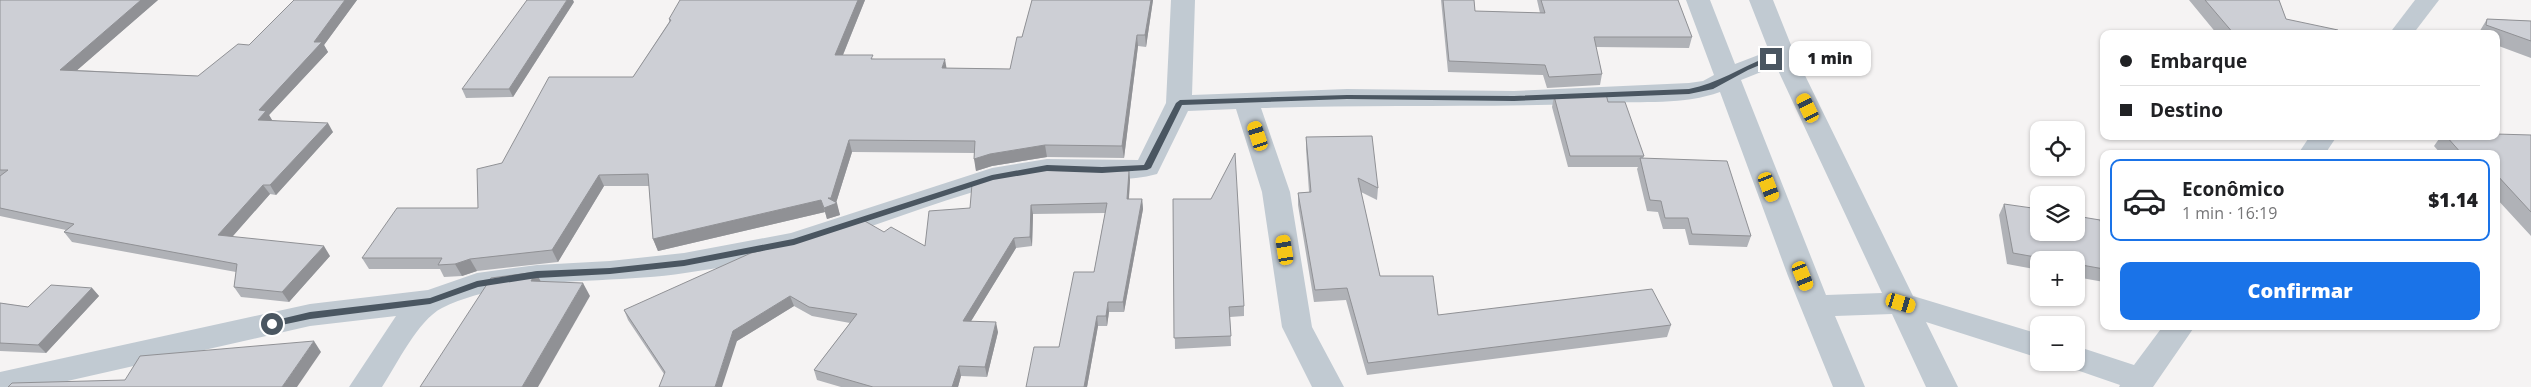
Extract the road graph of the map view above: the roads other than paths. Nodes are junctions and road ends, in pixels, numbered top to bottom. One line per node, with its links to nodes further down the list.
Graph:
1 (1183, 0): 9 (street)
2 (1698, 0): 7 (street)
3 (1761, 0): 6 (street)
4 (2427, 0): 5 (street)
5 (2404, 30)
6 (1783, 55): 7 (street); 11 (street)
7 (1727, 79): 8 (street); 12 (street)
8 (1246, 100): 9 (street); 19 (street)
9 (1180, 103): 10 (street)
10 (430, 301): 17 (street); 18 (street)
11 (1901, 303): 12 (street); 14 (street); 21 (street)
12 (1815, 306): 20 (street)
13 (2177, 330): 16 (street)
14 (2030, 343)
15 (2085, 362): 16 (street)
16 (2138, 383)
17 (0, 384)
18 (365, 387)
19 (1328, 387)
20 (1849, 387)
21 (1942, 387)

